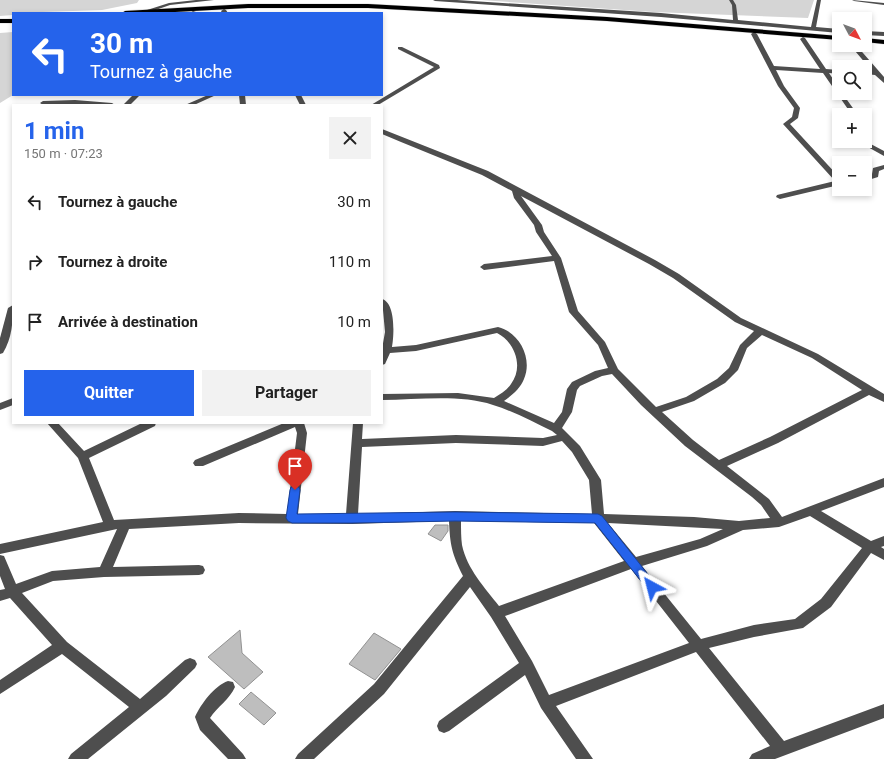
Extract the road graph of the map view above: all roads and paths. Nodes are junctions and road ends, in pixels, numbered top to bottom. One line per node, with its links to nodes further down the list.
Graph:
1 (212, 0): 7 (street)
2 (435, 0): 12 (street)
3 (731, 0): 12 (street)
4 (819, 0): 15 (street)
5 (854, 0): 6 (street)
6 (884, 4)
7 (147, 11): 8 (highway); 20 (highway)
8 (136, 12)
9 (224, 12): 18 (highway)
10 (0, 21): 11 (highway)
11 (12, 21)
12 (736, 22): 15 (street)
13 (12, 24): 14 (highway)
14 (0, 25)
15 (814, 29): 16 (street)
16 (832, 30)
17 (872, 33): 19 (street)
18 (754, 34): 21 (highway); 29 (street)
19 (884, 34)
20 (832, 37)
21 (803, 39): 22 (highway); 30 (street)
22 (832, 41)
23 (872, 41): 24 (highway)
24 (884, 42)
25 (872, 46): 26 (highway)
26 (884, 47)
27 (400, 48): 43 (street)
28 (859, 52): 33 (street)
29 (772, 68): 30 (street); 49 (street)
30 (824, 71): 31 (street); 35 (street)
31 (832, 72)
32 (872, 73): 33 (street)
33 (877, 73): 34 (street)
34 (884, 81)
35 (832, 83)
36 (136, 96): 41 (street)
37 (210, 96): 42 (street)
38 (844, 100): 44 (street)
39 (43, 103): 40 (street)
40 (100, 104)
41 (127, 104)
42 (190, 104)
43 (376, 104)
44 (851, 108)
45 (383, 131): 52 (street)
46 (872, 148): 47 (street)
47 (884, 154)
48 (884, 167): 50 (street)
49 (832, 174)
50 (872, 176)
51 (832, 184): 53 (street)
52 (516, 190): 54 (street); 58 (street)
53 (780, 197)
54 (557, 258): 55 (street); 62 (street)
55 (484, 267)
56 (385, 311): 59 (street)
57 (12, 312): 60 (street)
58 (760, 331): 63 (street); 69 (street)
59 (387, 350): 61 (street); 67 (street)
60 (0, 351)
61 (383, 360)
62 (614, 370): 69 (street); 76 (street)
63 (870, 390): 65 (street); 82 (street)
64 (383, 397): 67 (street)
65 (884, 399)
66 (12, 401): 68 (street)
67 (496, 402): 76 (street)
68 (0, 407)
69 (655, 412): 82 (street)
70 (53, 424): 80 (street)
71 (128, 424): 77 (street)
72 (150, 424): 77 (street)
73 (292, 424): 81 (street)
74 (299, 424): 86 (street)
75 (358, 424): 79 (street)
76 (556, 428): 78 (street)
77 (136, 430): 80 (street)
78 (565, 437): 79 (street); 88 (street)
79 (357, 443): 87 (street)
80 (83, 456): 91 (street)
81 (199, 463)
82 (718, 465): 89 (street)
83 (884, 482): 84 (street)
84 (811, 511): 89 (street); 94 (street)
85 (455, 516): 87 (street); 88 (street); 101 (street)
86 (292, 518): 87 (street); 90 (street)
87 (352, 519)
88 (598, 519): 92 (street); 98 (street)
89 (779, 522): 92 (street)
90 (125, 524): 91 (street); 100 (street)
91 (110, 525): 95 (street)
92 (739, 526): 98 (street)
93 (884, 541): 94 (street)
94 (870, 546): 96 (street); 104 (street)
95 (0, 549)
96 (884, 555)
97 (0, 560): 102 (street)
98 (634, 563): 103 (street); 104 (street)
99 (199, 570): 100 (street)
100 (104, 572): 102 (street)
101 (470, 577): 103 (street); 117 (street)
102 (6, 594): 105 (street)
103 (496, 613): 107 (street)
104 (698, 645): 110 (street); 114 (street)
105 (62, 646): 109 (street); 111 (street)
106 (190, 664): 111 (street)
107 (527, 664): 110 (street); 113 (street)
108 (228, 687): 116 (street)
109 (0, 688)
110 (546, 703): 118 (street)
111 (140, 707): 115 (street)
112 (884, 711): 114 (street)
113 (444, 726)
114 (781, 749): 119 (street)
115 (76, 759)
116 (238, 759)
117 (303, 759)
118 (585, 759)
119 (757, 759)

